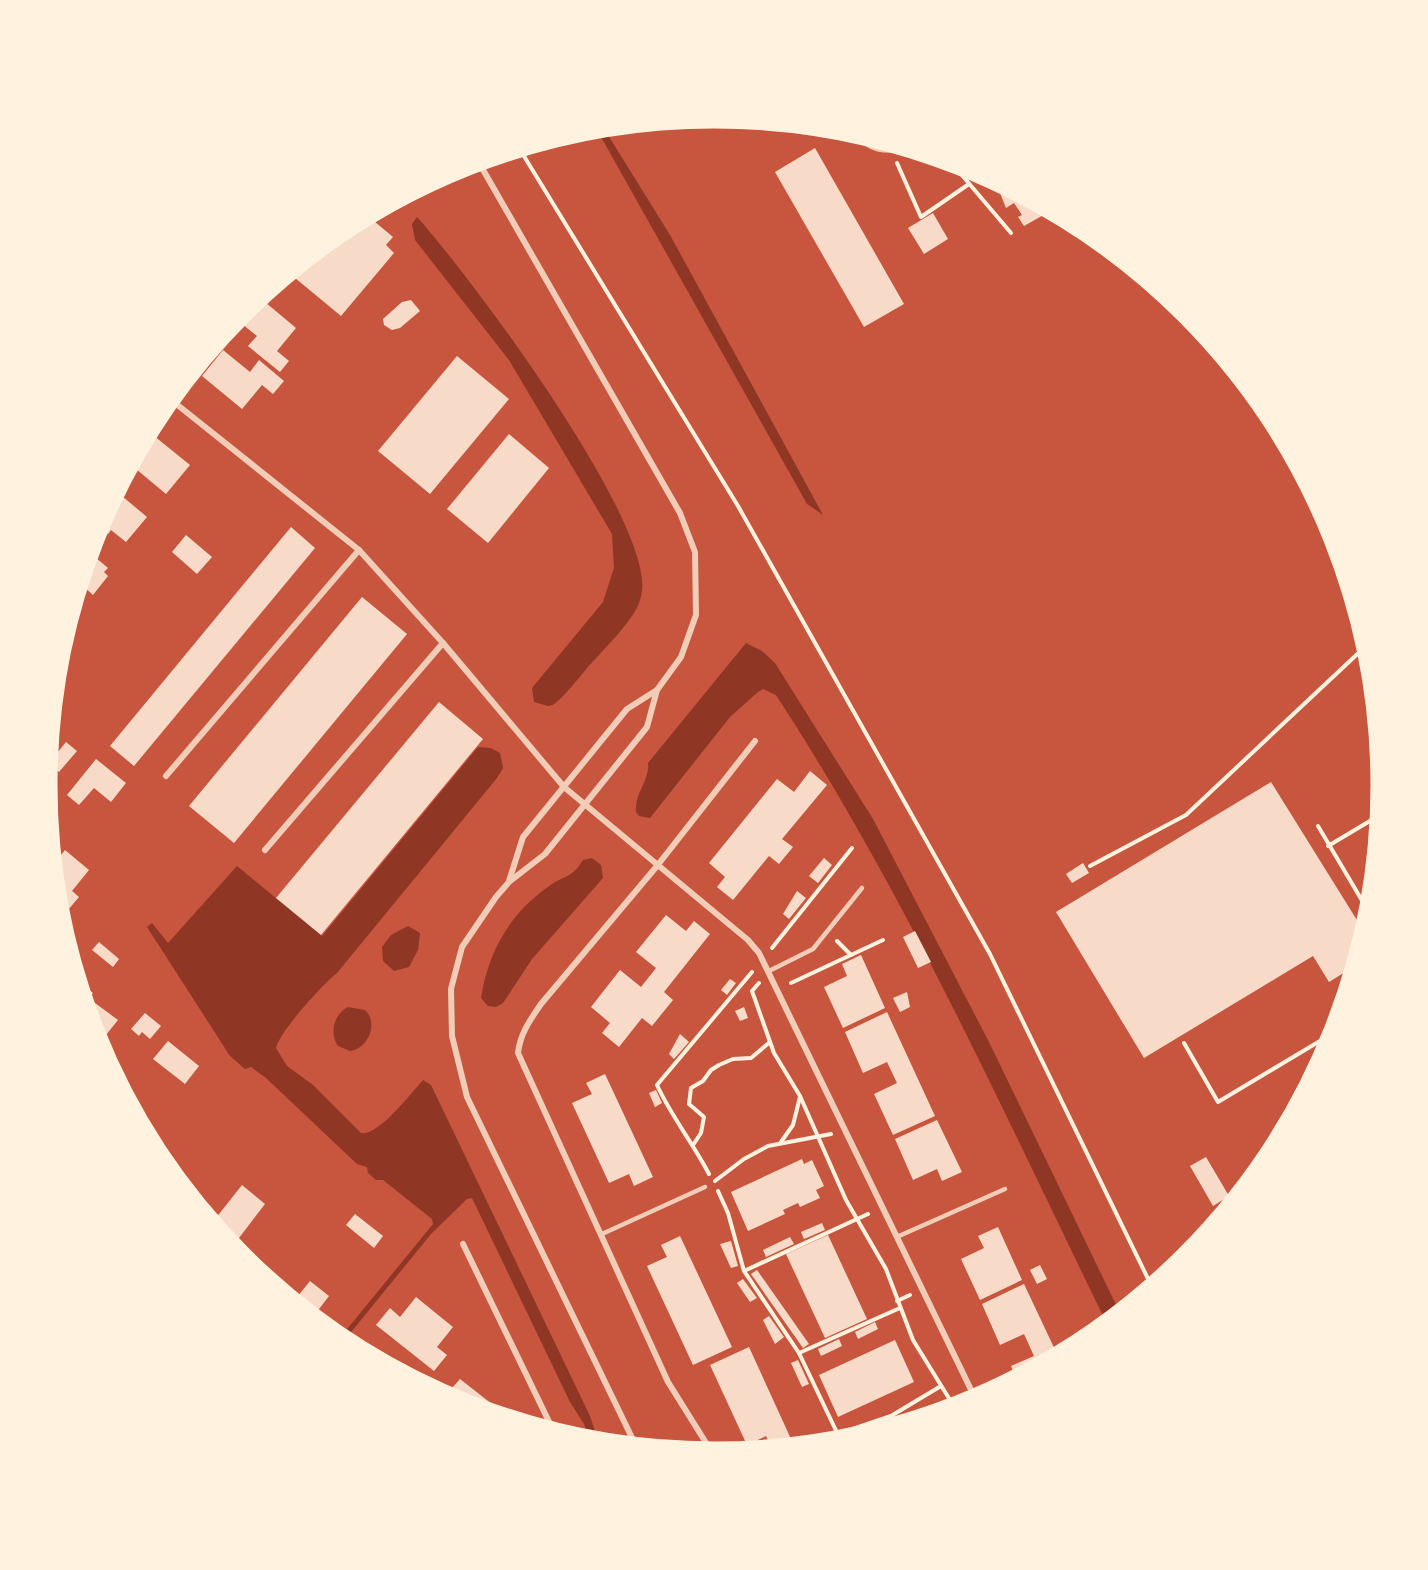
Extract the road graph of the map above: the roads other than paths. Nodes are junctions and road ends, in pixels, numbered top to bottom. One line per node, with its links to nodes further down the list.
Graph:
1 (873, 146): 2 (street)
2 (893, 152)
3 (482, 169): 7 (street)
4 (177, 404): 5 (street)
5 (359, 550): 6 (street); 9 (street)
6 (443, 643): 10 (street); 12 (street)
7 (657, 690): 10 (street); 11 (street)
8 (755, 741): 13 (street)
9 (166, 777)
10 (564, 787): 11 (street); 14 (street)
11 (584, 806): 13 (street); 14 (street)
12 (265, 850)
13 (657, 866): 16 (street); 19 (street)
14 (509, 882): 24 (street)
15 (862, 888): 16 (lane)
16 (769, 971): 20 (street)
17 (705, 1187): 19 (lane)
18 (1005, 1188): 20 (lane)
19 (602, 1234): 25 (street)
20 (898, 1236): 22 (street)
21 (463, 1244): 23 (street)
22 (971, 1391)
23 (549, 1422)
24 (630, 1438)
25 (707, 1444)

